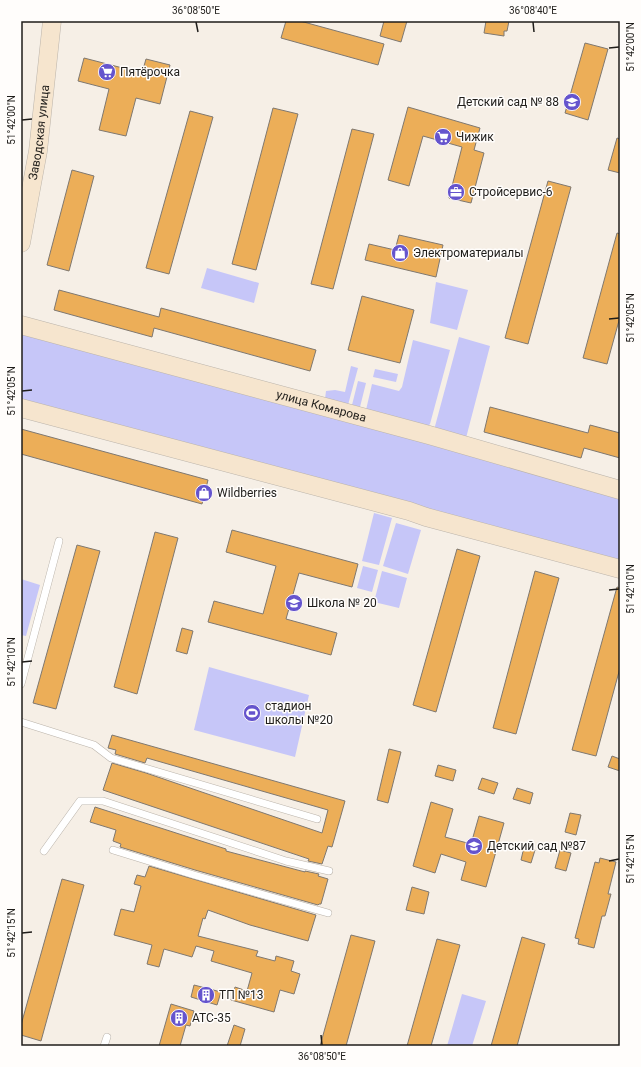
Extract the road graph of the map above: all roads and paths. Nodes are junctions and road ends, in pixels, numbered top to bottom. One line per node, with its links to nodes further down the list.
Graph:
1 (52, 21): 2 (street, Заводская улица)
2 (21, 243)
3 (21, 325): 5 (street, улица Комарова)
4 (21, 408): 7 (street)
5 (620, 490)
6 (60, 541): 8 (lane)
7 (620, 569)
8 (21, 684)
9 (21, 722): 10 (lane)
10 (317, 819)
11 (113, 850): 14 (lane)
12 (44, 851): 13 (lane)
13 (329, 871)
14 (328, 913)
15 (107, 1037): 16 (lane)
16 (104, 1046)

